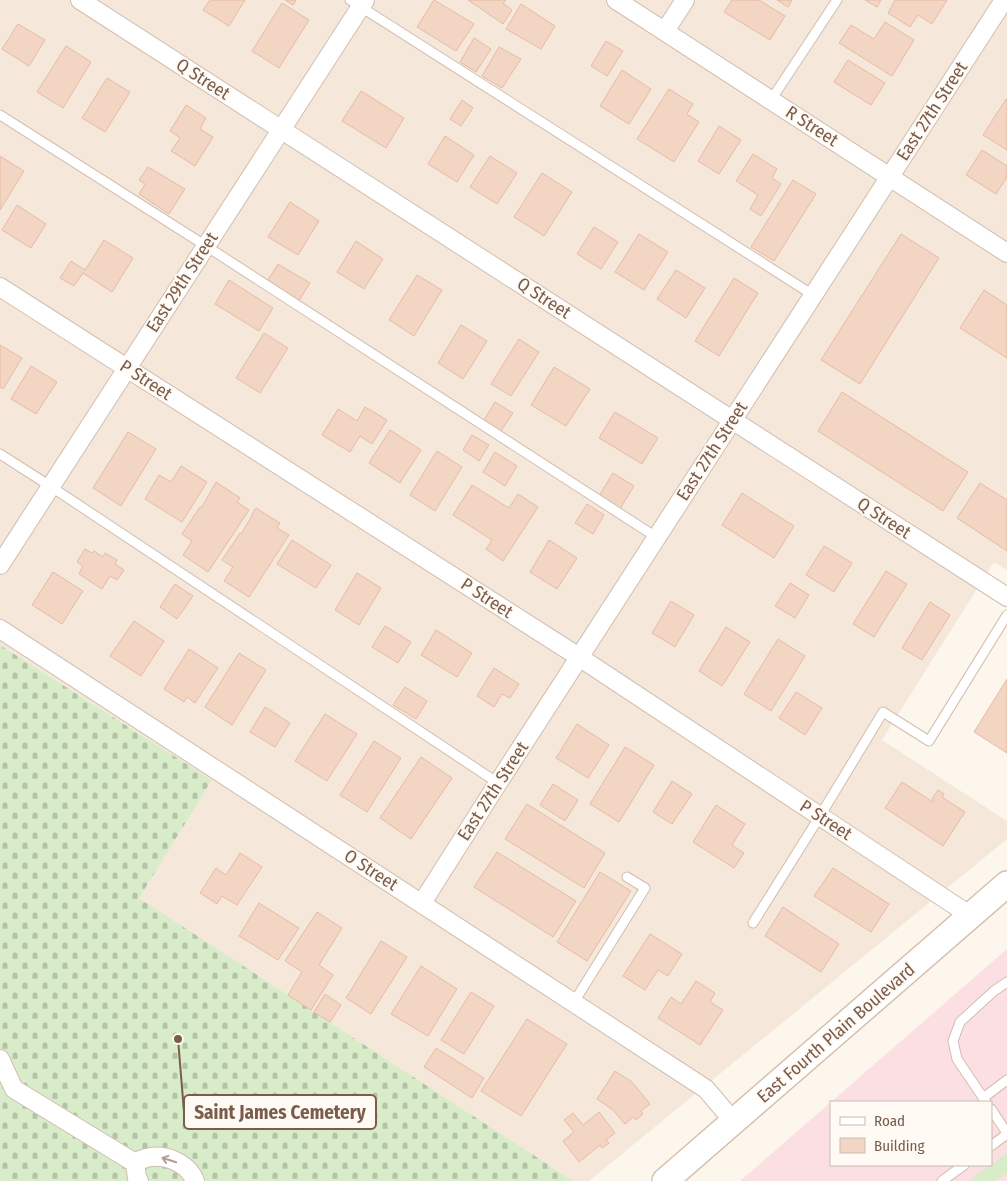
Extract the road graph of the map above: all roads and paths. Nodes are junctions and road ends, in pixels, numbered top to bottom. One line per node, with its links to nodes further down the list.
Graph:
1 (80, 0): 10 (street, Q Street)
2 (616, 0): 7 (street, R Street)
3 (685, 0): 7 (street)
4 (837, 0): 8 (lane)
5 (1004, 0): 11 (street, East 27th Street)
6 (359, 2): 10 (street, East 29th Street); 15 (lane)
7 (664, 31): 8 (street, R Street)
8 (771, 100): 11 (street, R Street)
9 (0, 115): 12 (lane)
10 (282, 130): 12 (street, East 29th Street); 17 (street, Q Street)
11 (890, 177): 13 (street, R Street); 15 (street, East 27th Street)
12 (206, 246): 16 (street, East 29th Street); 20 (lane)
13 (1007, 253)
14 (0, 287): 16 (street, P Street)
15 (813, 295): 17 (street, East 27th Street)
16 (127, 368): 19 (street, East 29th Street); 25 (street, P Street)
17 (732, 420): 20 (street, East 27th Street); 22 (street, Q Street)
18 (0, 454): 19 (lane)
19 (50, 486): 21 (street, East 29th Street); 26 (lane)
20 (656, 538): 25 (street, East 27th Street)
21 (0, 565)
22 (1007, 597)
23 (1007, 615): 27 (lane)
24 (0, 629): 30 (street, O Street)
25 (579, 657): 26 (street, East 27th Street); 27 (street, P Street)
26 (498, 783): 30 (street, East 27th Street)
27 (820, 816): 31 (street, P Street); 32 (lane)
28 (627, 877): 34 (lane)
29 (1007, 884): 31 (main road, East Fourth Plain Boulevard)
30 (422, 903): 34 (street, O Street)
31 (971, 916): 39 (main road, East Fourth Plain Boulevard)
32 (754, 923)
33 (1007, 982): 37 (lane)
34 (574, 1002): 39 (street, O Street)
35 (0, 1059): 42 (street)
36 (1007, 1080): 37 (lane)
37 (985, 1100)
38 (992, 1111): 40 (lane)
39 (734, 1122): 47 (main road, East Fourth Plain Boulevard)
40 (1007, 1134): 41 (lane)
41 (992, 1145)
42 (135, 1163): 45 (street); 46 (street, one-way to 42)
43 (963, 1166): 44 (lane)
44 (944, 1180)
45 (139, 1181)
46 (195, 1181)
47 (666, 1181)

